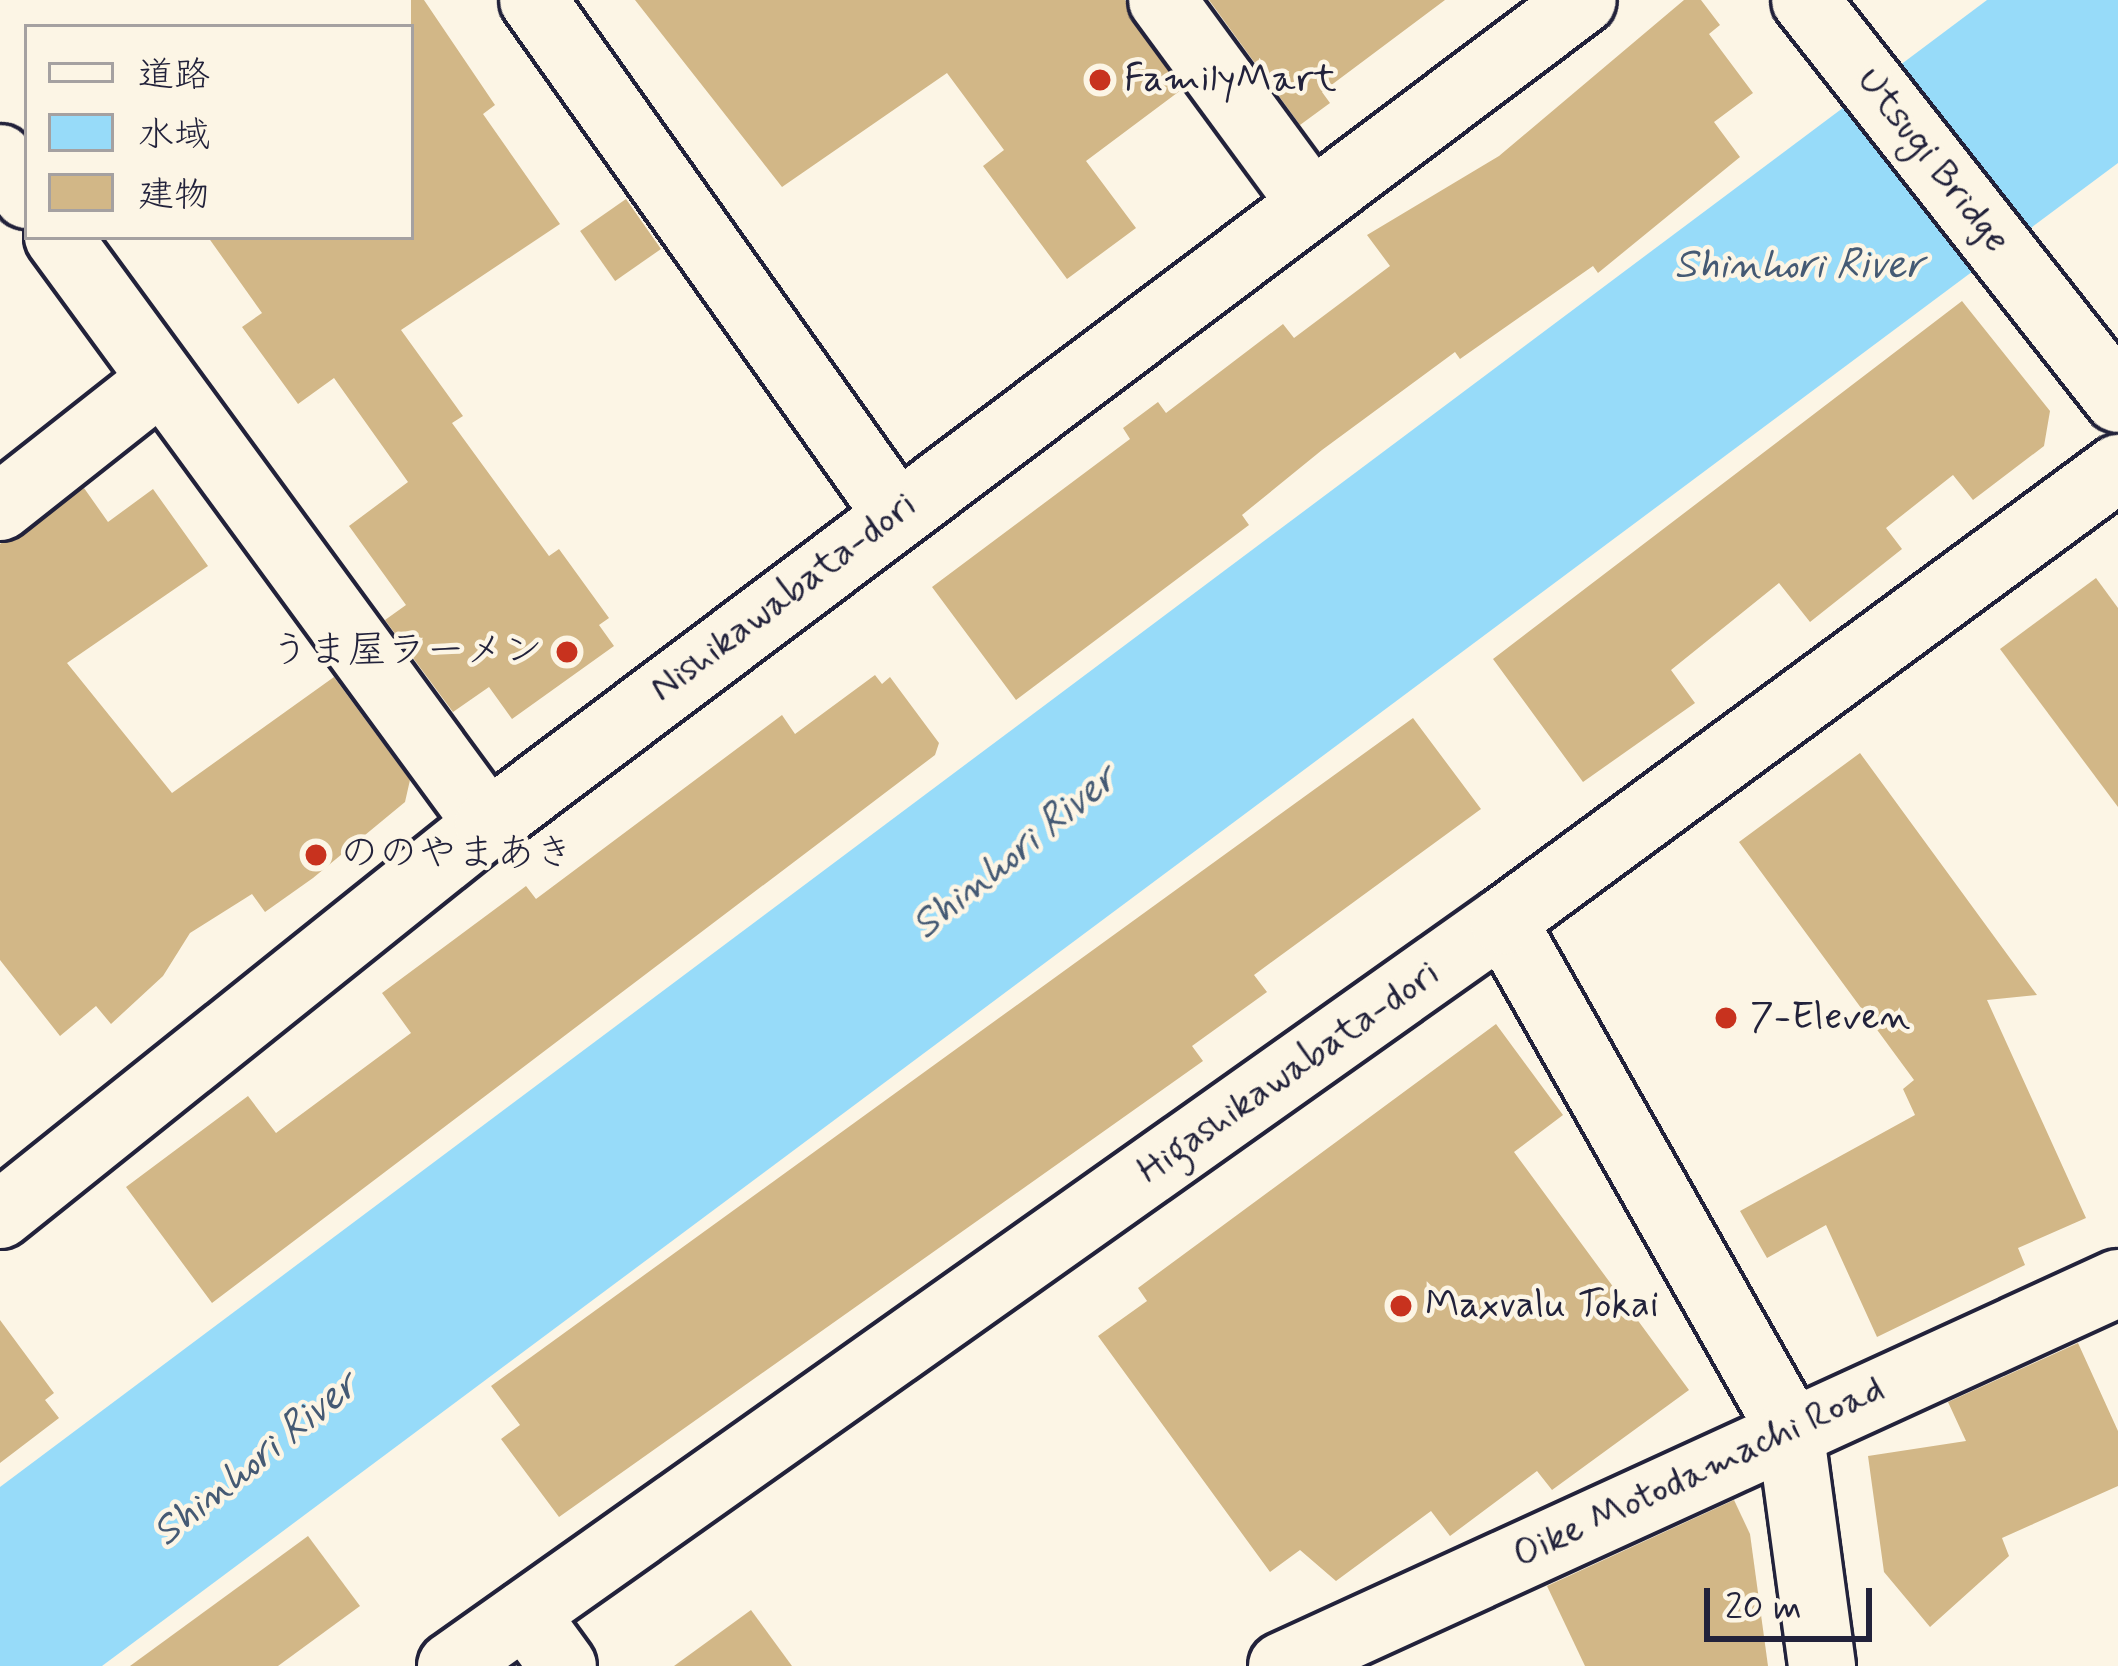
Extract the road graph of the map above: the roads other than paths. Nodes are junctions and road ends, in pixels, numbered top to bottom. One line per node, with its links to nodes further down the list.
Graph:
1 (532, 0): 13 (street)
2 (1162, 0): 7 (street)
3 (1583, 0): 7 (street, Nishikawabata-dori)
4 (1814, 10): 10 (street, Utsugi Bridge)
5 (0, 158): 6 (street)
6 (24, 191)
7 (1312, 204): 13 (street, Nishikawabata-dori)
8 (60, 240): 9 (street)
9 (162, 379): 12 (street); 14 (street)
10 (2118, 399)
11 (2118, 468): 15 (street, Higashikawabata-dori)
12 (0, 507)
13 (896, 512): 14 (street, Nishikawabata-dori)
14 (488, 824): 16 (street, Nishikawabata-dori)
15 (1503, 921): 18 (street); 19 (street, Higashikawabata-dori)
16 (0, 1215)
17 (2118, 1283): 18 (street, Oike Motodamachi Road)
18 (1790, 1429): 22 (street, Oike Motodamachi Road); 23 (street)
19 (525, 1614): 20 (street, Higashikawabata-dori); 21 (street)
20 (451, 1666)
21 (562, 1666)
22 (1282, 1666)
23 (1822, 1666)

